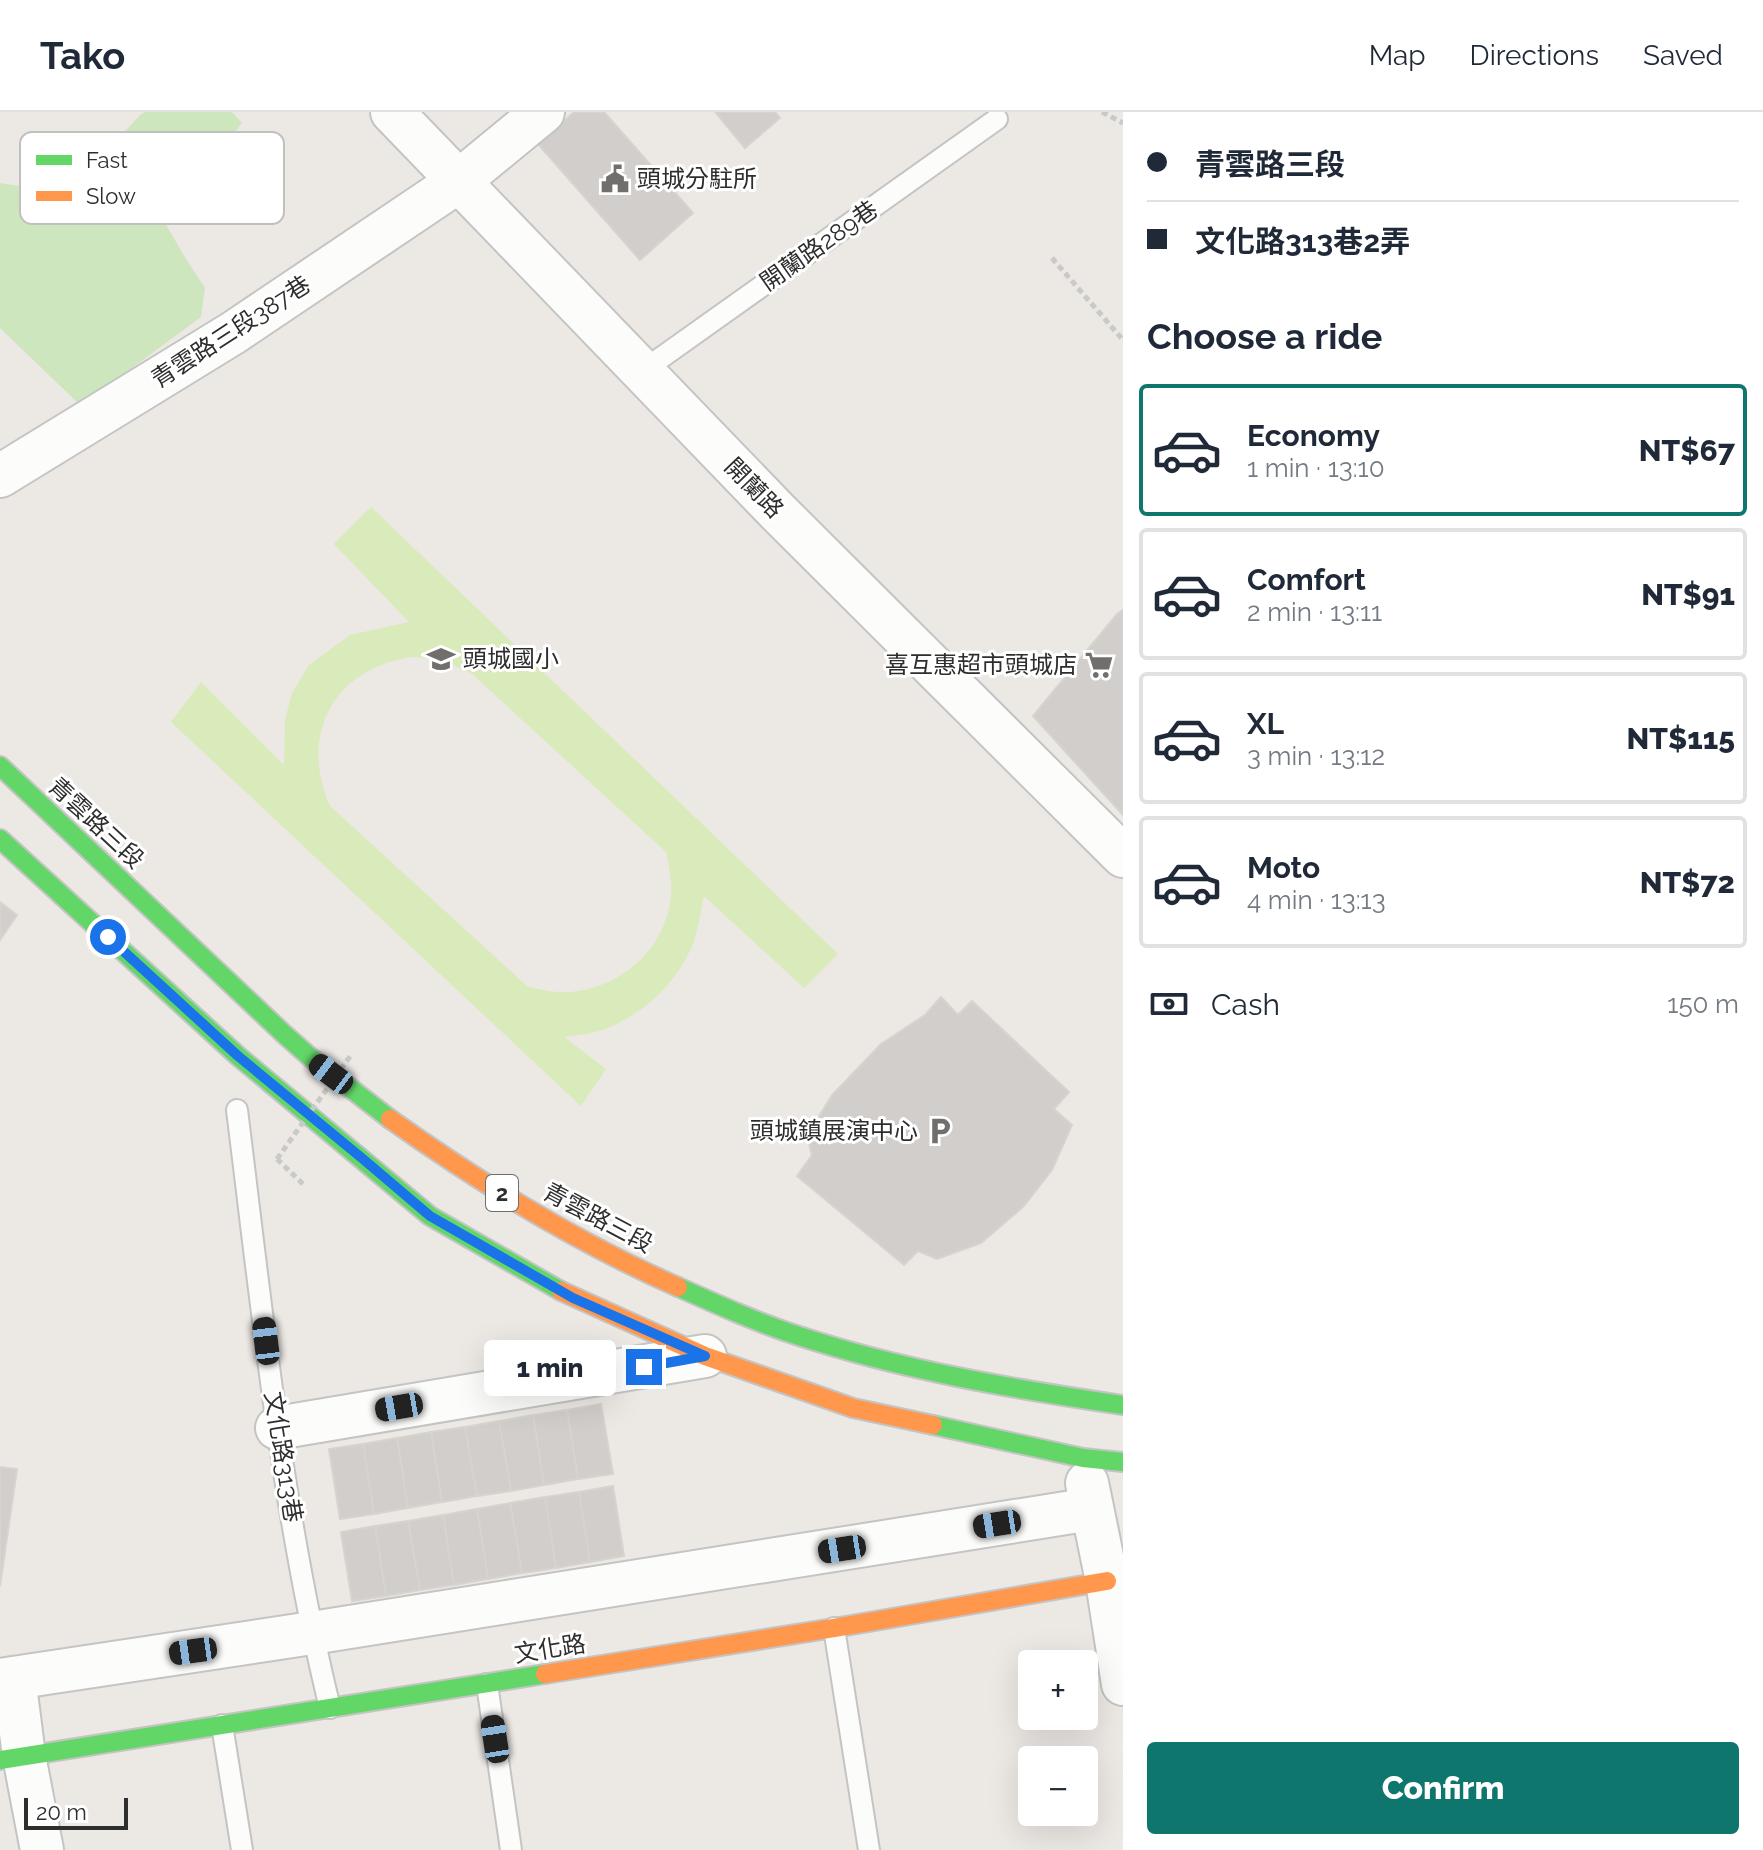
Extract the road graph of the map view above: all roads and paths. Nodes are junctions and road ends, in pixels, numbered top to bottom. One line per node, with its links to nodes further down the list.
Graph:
1 (392, 112): 6 (street, 開蘭路)
2 (543, 112): 6 (street, 青雲路三段387巷)
3 (1102, 112): 5 (path)
4 (997, 119): 9 (lane, 開蘭路289巷)
5 (1123, 123)
6 (459, 181): 9 (street, 開蘭路); 10 (street, 青雲路三段387巷)
7 (1052, 258): 8 (path)
8 (1123, 340)
9 (641, 372): 13 (street, 開蘭路)
10 (0, 476)
11 (0, 766): 16 (main road, 青雲路三段 / 2)
12 (0, 839): 17 (main road, 2)
13 (1123, 856)
14 (351, 1055): 18 (path, bridge)
15 (237, 1110): 21 (lane, 文化路313巷)
16 (400, 1126): 17 (main road); 20 (main road, 青雲路三段 / 2)
17 (373, 1150): 19 (main road, 2)
18 (304, 1185)
19 (705, 1356): 21 (street); 22 (main road, 2)
20 (1123, 1405)
21 (277, 1428): 26 (lane, 文化路313巷)
22 (1103, 1460): 23 (street)
23 (1091, 1509): 24 (street); 26 (street)
24 (1115, 1580): 25 (main road, 文化路); 29 (street)
25 (834, 1628): 28 (main road, 文化路); 36 (lane)
26 (312, 1633): 27 (street); 30 (lane, 文化路313巷)
27 (7, 1679): 32 (street)
28 (487, 1684): 30 (main road, 文化路); 35 (lane)
29 (1123, 1684)
30 (330, 1708): 31 (main road, 文化路)
31 (222, 1725): 32 (main road, 文化路); 34 (lane)
32 (12, 1758): 33 (street)
33 (42, 1850)
34 (242, 1850)
35 (511, 1850)
36 (869, 1850)

